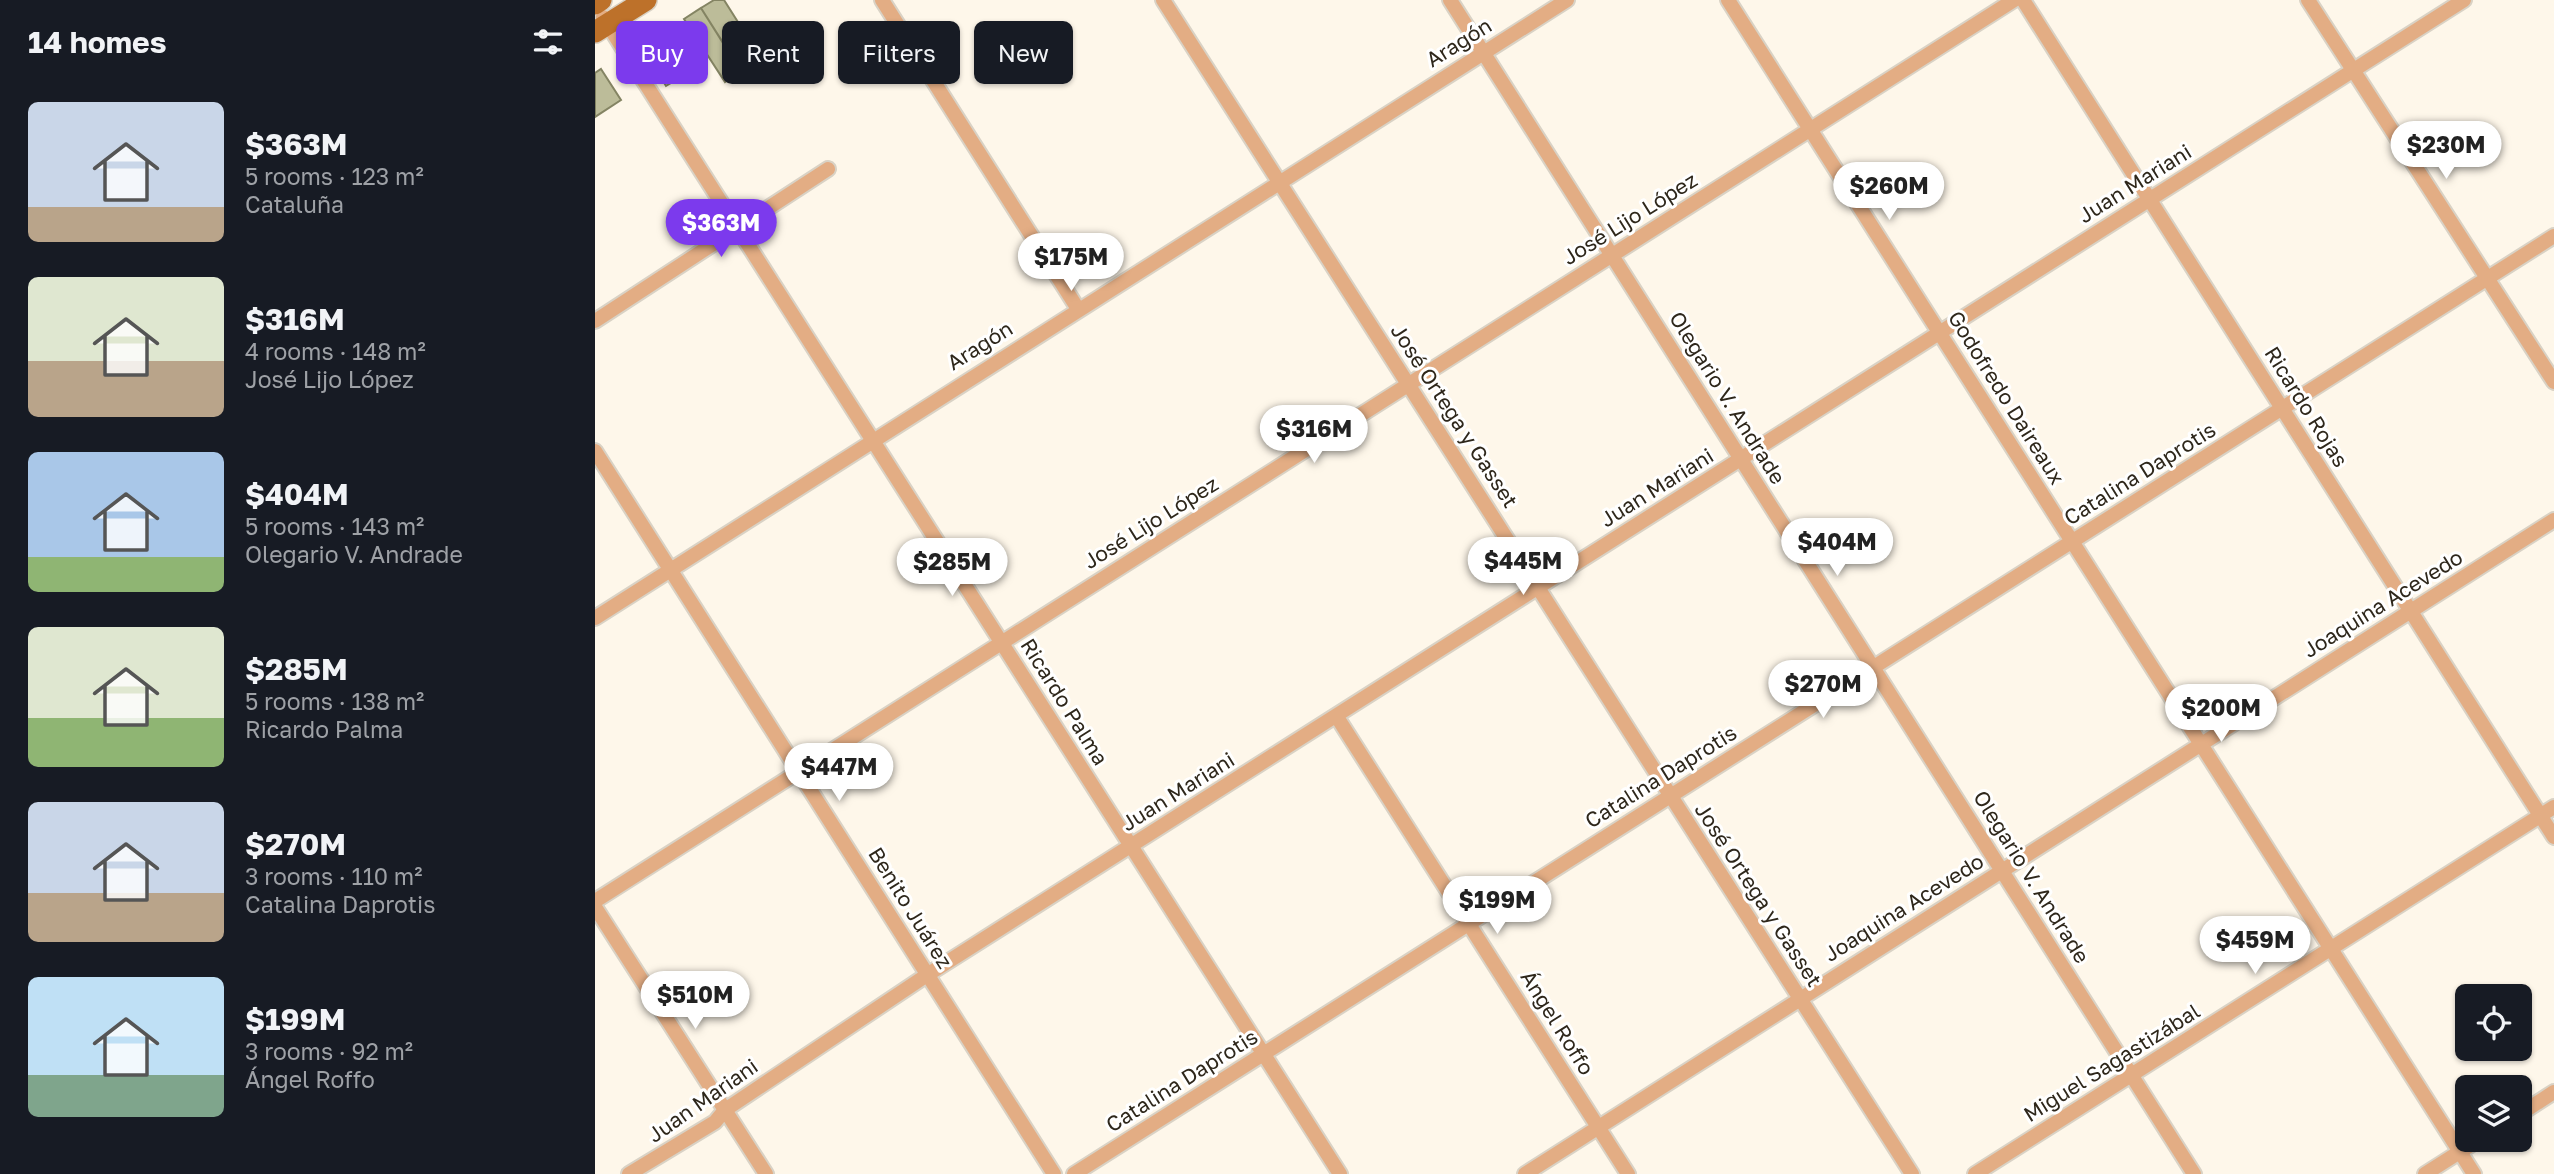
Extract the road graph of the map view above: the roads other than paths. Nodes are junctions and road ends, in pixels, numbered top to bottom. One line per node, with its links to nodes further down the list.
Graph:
1 (601, 0): 12 (main road)
2 (646, 0): 13 (main road)
3 (882, 0): 24 (street)
4 (1164, 0): 18 (street, José Ortega y Gasset)
5 (1450, 0): 14 (street, Olegario V. Andrade)
6 (1567, 0): 14 (street, Aragón)
7 (1728, 0): 16 (street, Godofredo Daireaux)
8 (2014, 0): 16 (street, José Lijo López)
9 (2023, 0): 19 (street, Ricardo Rojas)
10 (2308, 0): 15 (street)
11 (2464, 0): 15 (street, Juan Mariani)
12 (595, 4): 13 (street, Ricardo Palma)
13 (601, 28): 20 (street, Ricardo Palma)
14 (1483, 53): 18 (street, Aragón); 22 (street, Olegario V. Andrade)
15 (2353, 70): 19 (street, Juan Mariani); 23 (street)
16 (1810, 129): 22 (street, José Lijo López); 26 (street, Godofredo Daireaux)
17 (828, 169): 20 (street)
18 (1279, 182): 24 (street, Aragón); 28 (street, José Ortega y Gasset)
19 (2150, 200): 26 (street, Juan Mariani); 29 (street, Ricardo Rojas)
20 (737, 227): 25 (street); 30 (street, Ricardo Palma)
21 (2554, 236): 23 (street, Catalina Daprotis)
22 (1612, 255): 28 (street, José Lijo López); 32 (street, Olegario V. Andrade)
23 (2487, 278): 27 (street); 29 (street, Catalina Daprotis)
24 (1078, 309): 30 (street, Aragón)
25 (595, 321)
26 (1939, 333): 32 (street, Juan Mariani); 34 (street, Godofredo Daireaux)
27 (2554, 382)
28 (1408, 384): 36 (street, José Ortega y Gasset); 39 (street, José Lijo López)
29 (2282, 408): 34 (street, Catalina Daprotis); 37 (street, Ricardo Rojas)
30 (872, 440): 35 (street, Aragón); 39 (street, Ricardo Palma)
31 (595, 451): 35 (street, Benito Juárez)
32 (1741, 459): 36 (street, Juan Mariani); 40 (street, Olegario V. Andrade)
33 (2554, 520): 37 (street, Joaquina Acevedo)
34 (2072, 542): 40 (street, Catalina Daprotis); 42 (street, Godofredo Daireaux)
35 (671, 571): 38 (street, Aragón); 43 (street, Benito Juárez)
36 (1538, 588): 41 (street, Juan Mariani); 44 (street, José Ortega y Gasset)
37 (2411, 611): 42 (street, Joaquina Acevedo); 46 (street, Ricardo Rojas)
38 (595, 618)
39 (1001, 643): 43 (street, José Lijo López); 48 (street, Ricardo Palma)
40 (1873, 668): 44 (street, Catalina Daprotis); 49 (street, Olegario V. Andrade)
41 (1337, 717): 48 (street, Juan Mariani); 52 (street, Ángel Roffo)
42 (2201, 744): 49 (street, Joaquina Acevedo); 53 (street, Godofredo Daireaux)
43 (799, 772): 50 (street, José Lijo López); 54 (street, Benito Juárez)
44 (1671, 796): 52 (street, Catalina Daprotis); 55 (street, José Ortega y Gasset)
45 (2554, 807): 46 (street, Miguel Sagastizábal)
46 (2541, 816): 47 (street, Ricardo Rojas); 53 (street, Miguel Sagastizábal)
47 (2554, 836)
48 (1131, 846): 54 (street, Juan Mariani); 56 (street, Ricardo Palma)
49 (2002, 871): 55 (street, Joaquina Acevedo); 57 (street, Olegario V. Andrade)
50 (595, 901)
51 (595, 907): 60 (street)
52 (1469, 924): 56 (street, Catalina Daprotis); 61 (street, Ángel Roffo)
53 (2331, 948): 57 (street, Miguel Sagastizábal); 62 (street, Godofredo Daireaux)
54 (927, 975): 60 (street, Juan Mariani); 66 (street, Benito Juárez)
55 (1800, 999): 61 (street, Joaquina Acevedo); 71 (street, José Ortega y Gasset)
56 (1263, 1054): 67 (street, Catalina Daprotis); 68 (street, Ricardo Palma)
57 (2131, 1075): 72 (street, Miguel Sagastizábal); 73 (street, Olegario V. Andrade)
58 (2554, 1092): 59 (street)
59 (2532, 1106)
60 (725, 1110): 64 (street, Juan Mariani); 65 (street)
61 (1598, 1127): 69 (street, Joaquina Acevedo); 70 (street, Ángel Roffo)
62 (2455, 1144)
63 (2460, 1152): 74 (street); 75 (street, Godofredo Daireaux)
64 (629, 1174)
65 (766, 1174)
66 (1053, 1174)
67 (1074, 1174)
68 (1340, 1174)
69 (1525, 1174)
70 (1628, 1174)
71 (1912, 1174)
72 (1975, 1174)
73 (2194, 1174)
74 (2425, 1174)
75 (2474, 1174)

